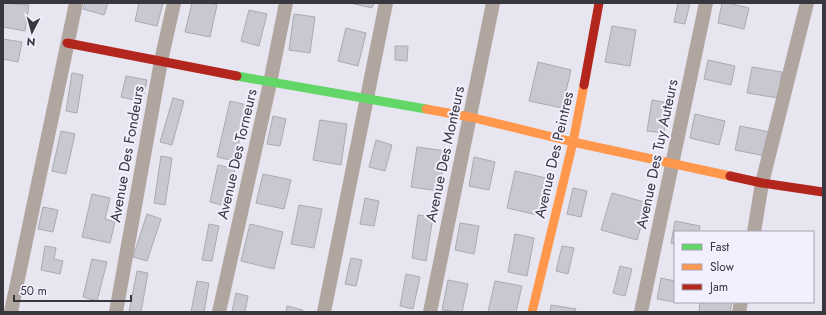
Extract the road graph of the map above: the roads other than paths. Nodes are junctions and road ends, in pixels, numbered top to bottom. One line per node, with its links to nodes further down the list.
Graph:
1 (76, 3): 9 (street)
2 (174, 3): 10 (street, Avenue Des Fondeurs)
3 (286, 3): 11 (street, Avenue Des Torneurs)
4 (386, 3): 12 (street)
5 (493, 3): 13 (street, Avenue Des Monteurs)
6 (599, 3): 14 (street, Avenue Des Peintres)
7 (706, 3): 15 (street, Avenue Des Tuy Auteurs)
8 (807, 3): 16 (street)
9 (67, 43): 10 (street); 19 (street)
10 (161, 61): 11 (street); 20 (street, Avenue Des Fondeurs)
11 (270, 83): 12 (street); 21 (street, Avenue Des Torneurs)
12 (367, 100): 13 (street); 22 (street)
13 (470, 117): 14 (street); 23 (street, Avenue Des Monteurs)
14 (573, 142): 15 (street); 24 (street, Avenue Des Peintres)
15 (672, 163): 16 (street); 25 (street, Avenue Des Tuy Auteurs)
16 (762, 183): 17 (street); 18 (street)
17 (823, 192)
18 (754, 231)
19 (11, 311)
20 (116, 312)
21 (219, 312)
22 (324, 312)
23 (430, 312)
24 (532, 312)
25 (641, 312)

